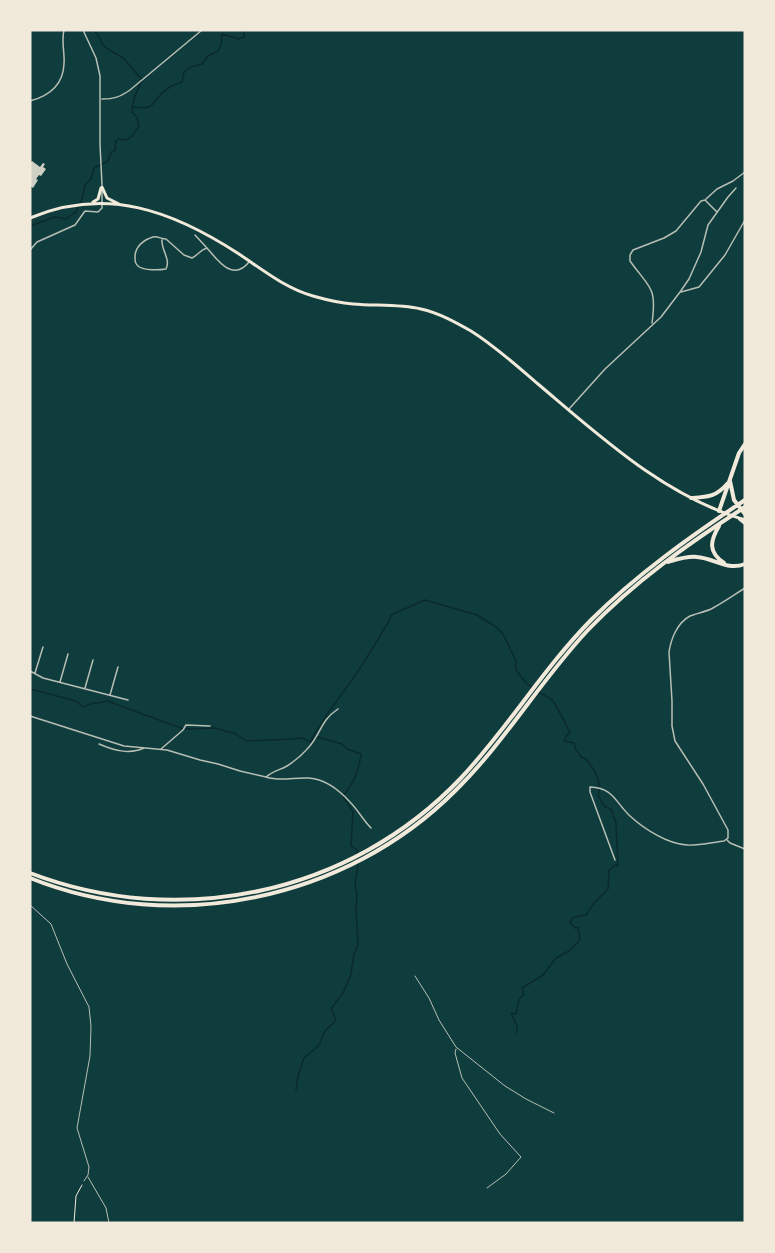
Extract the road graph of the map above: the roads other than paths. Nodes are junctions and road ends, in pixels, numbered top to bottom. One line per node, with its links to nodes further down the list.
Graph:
1 (64, 30): 5 (street)
2 (83, 30): 4 (street)
3 (202, 30): 4 (street)
4 (101, 99): 7 (street)
5 (30, 101)
6 (745, 172): 9 (street)
7 (102, 187): 10 (main road); 11 (street); 12 (main road)
8 (736, 188): 13 (street)
9 (705, 200): 13 (street); 22 (street)
10 (90, 204): 11 (main road); 14 (main road)
11 (102, 204): 12 (main road); 19 (street)
12 (121, 205): 20 (main road)
13 (717, 213): 21 (street)
14 (30, 218)
15 (745, 220): 21 (street)
16 (195, 235): 18 (street)
17 (162, 240): 17 (street); 18 (street)
18 (207, 248): 20 (street)
19 (30, 250)
20 (249, 261): 23 (main road)
21 (680, 292): 22 (street)
22 (652, 326): 23 (street)
23 (569, 410): 26 (main road)
24 (745, 444): 25 (highway)
25 (730, 480): 26 (highway); 29 (highway); 30 (highway)
26 (691, 498): 29 (main road)
27 (745, 500): 33 (highway)
28 (745, 507): 32 (highway)
29 (719, 511): 31 (main road)
30 (745, 514)
31 (744, 521)
32 (721, 523): 33 (highway); 36 (highway)
33 (680, 548): 34 (highway); 38 (highway)
34 (664, 563): 36 (highway); 38 (highway)
35 (745, 564): 36 (highway)
36 (726, 565)
37 (745, 588): 57 (street)
38 (572, 644): 62 (highway)
39 (43, 647): 44 (street)
40 (68, 654): 45 (street)
41 (93, 660): 46 (street)
42 (118, 667): 47 (street)
43 (30, 671): 44 (street)
44 (35, 674): 45 (street)
45 (60, 683): 46 (street)
46 (85, 689): 47 (street)
47 (110, 696): 48 (street)
48 (128, 700)
49 (338, 709): 55 (street)
50 (30, 716): 53 (street)
51 (210, 726): 54 (street)
52 (99, 744): 53 (street)
53 (145, 748): 54 (street)
54 (161, 750): 55 (street)
55 (266, 777): 56 (street)
56 (371, 828)
57 (727, 840): 58 (street); 59 (street)
58 (745, 849)
59 (615, 860)
60 (30, 873): 63 (highway)
61 (30, 878): 63 (highway)
62 (291, 886): 63 (highway); 63 (highway)
63 (154, 902)
64 (30, 905): 68 (lane)
65 (415, 976): 66 (lane)
66 (456, 1047): 67 (lane); 70 (lane)
67 (554, 1113)
68 (88, 1175): 69 (lane); 71 (lane)
69 (84, 1181)
70 (487, 1188)
71 (109, 1223)

